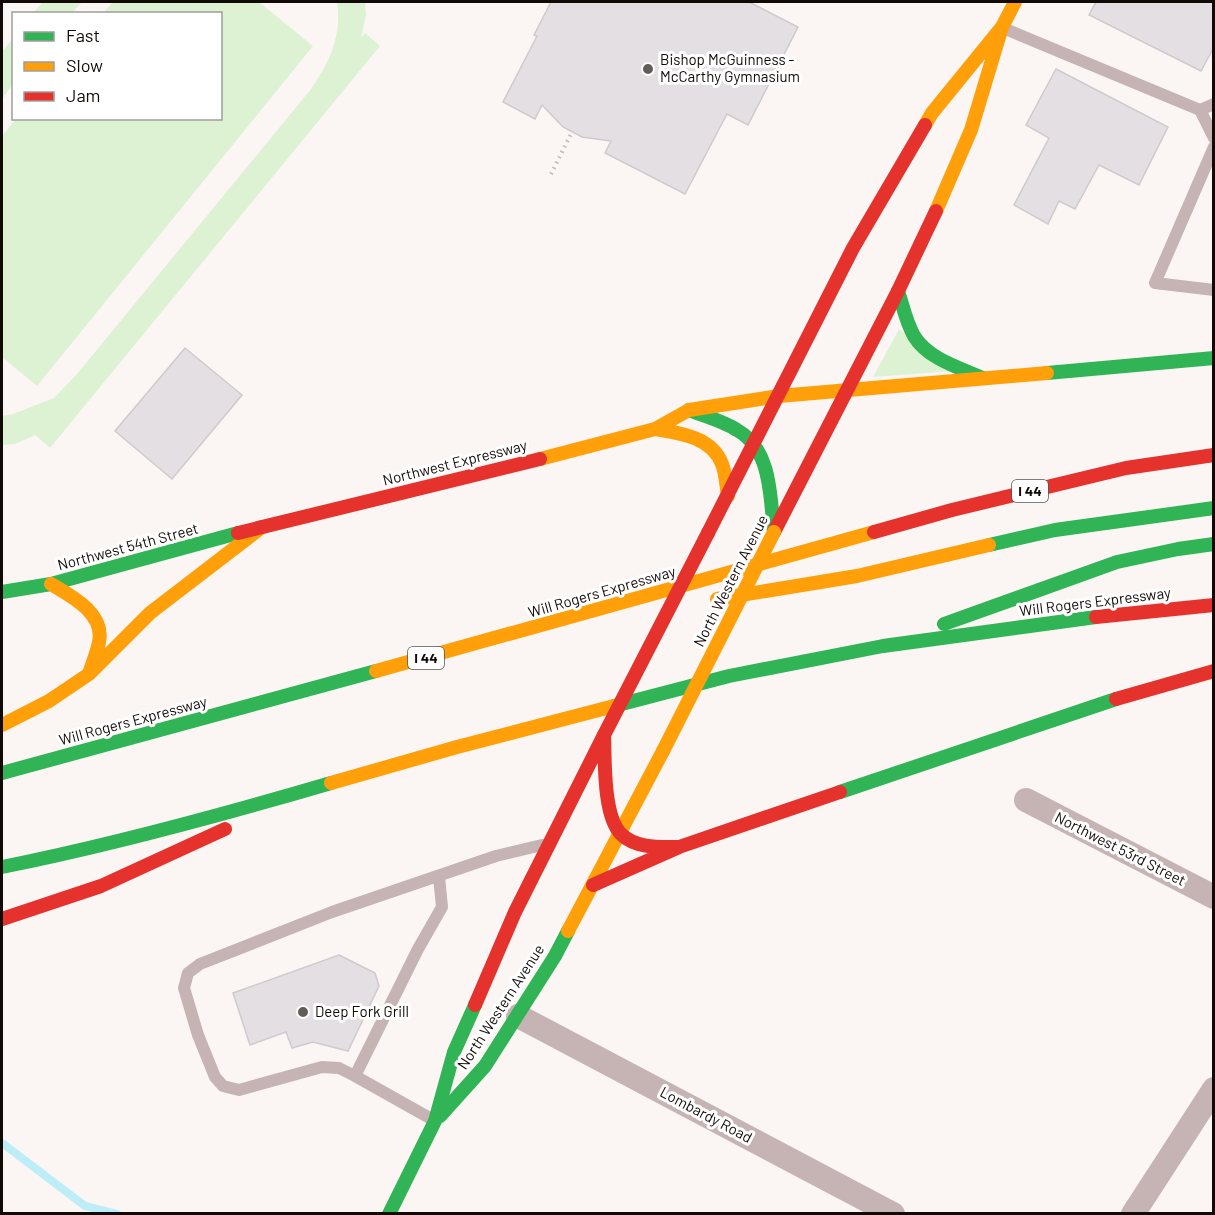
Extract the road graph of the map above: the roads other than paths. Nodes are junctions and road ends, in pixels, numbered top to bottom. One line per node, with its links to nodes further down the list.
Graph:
1 (1015, 2): 2 (main road, North Western Avenue)
2 (1002, 27): 4 (lane); 8 (main road, North Western Avenue); 12 (main road, North Western Avenue)
3 (1214, 104): 4 (lane)
4 (1200, 110): 5 (lane)
5 (1214, 138)
6 (1214, 147): 7 (lane)
7 (1214, 290)
8 (898, 291): 10 (main road); 11 (main road, North Western Avenue)
9 (1214, 358): 10 (main road, Northwest Expressway)
10 (985, 378): 11 (main road, Northwest Expressway)
11 (847, 389): 12 (main road, Northwest Expressway); 20 (main road, North Western Avenue)
12 (779, 396): 13 (main road, Northwest Expressway); 15 (main road, North Western Avenue)
13 (689, 411): 14 (main road, Northwest Expressway); 15 (main road)
14 (655, 429): 17 (main road, Northwest Expressway); 19 (main road, Northwest Expressway)
15 (754, 445): 17 (main road, North Western Avenue); 20 (main road)
16 (1214, 455): 27 (main road, Will Rogers Expressway / I 44)
17 (728, 496): 32 (main road, North Western Avenue, bridge)
18 (1214, 508): 24 (main road)
19 (262, 528): 22 (main road, Northwest 54th Street); 30 (main road)
20 (774, 532): 36 (main road, North Western Avenue, bridge)
21 (1214, 544): 28 (main road)
22 (51, 584): 23 (main road, Northwest 54th Street); 30 (main road)
23 (2, 592)
24 (706, 601)
25 (683, 604): 27 (main road)
26 (1214, 605): 28 (main road, Will Rogers Expressway)
27 (532, 629): 33 (main road, Will Rogers Expressway / I 44)
28 (884, 646): 34 (main road, Will Rogers Expressway)
29 (1214, 671): 38 (main road)
30 (89, 674): 31 (main road)
31 (2, 725)
32 (604, 735): 36 (main road); 37 (main road, North Western Avenue)
33 (2, 773)
34 (314, 787): 39 (main road, Will Rogers Expressway); 43 (main road)
35 (1026, 800): 42 (street, Northwest 53rd Street)
36 (620, 833): 38 (main road); 41 (main road, North Western Avenue)
37 (549, 843): 40 (lane); 47 (main road, North Western Avenue)
38 (679, 848): 41 (main road)
39 (2, 867)
40 (439, 877): 45 (lane); 45 (lane)
41 (593, 885): 44 (main road, North Western Avenue)
42 (1214, 897)
43 (2, 919)
44 (518, 1016): 47 (main road, North Western Avenue); 49 (street, Lombardy Road)
45 (355, 1076): 47 (lane)
46 (1214, 1089): 50 (street)
47 (435, 1121): 48 (main road, North Western Avenue)
48 (389, 1214)
49 (893, 1214)
50 (1133, 1214)

